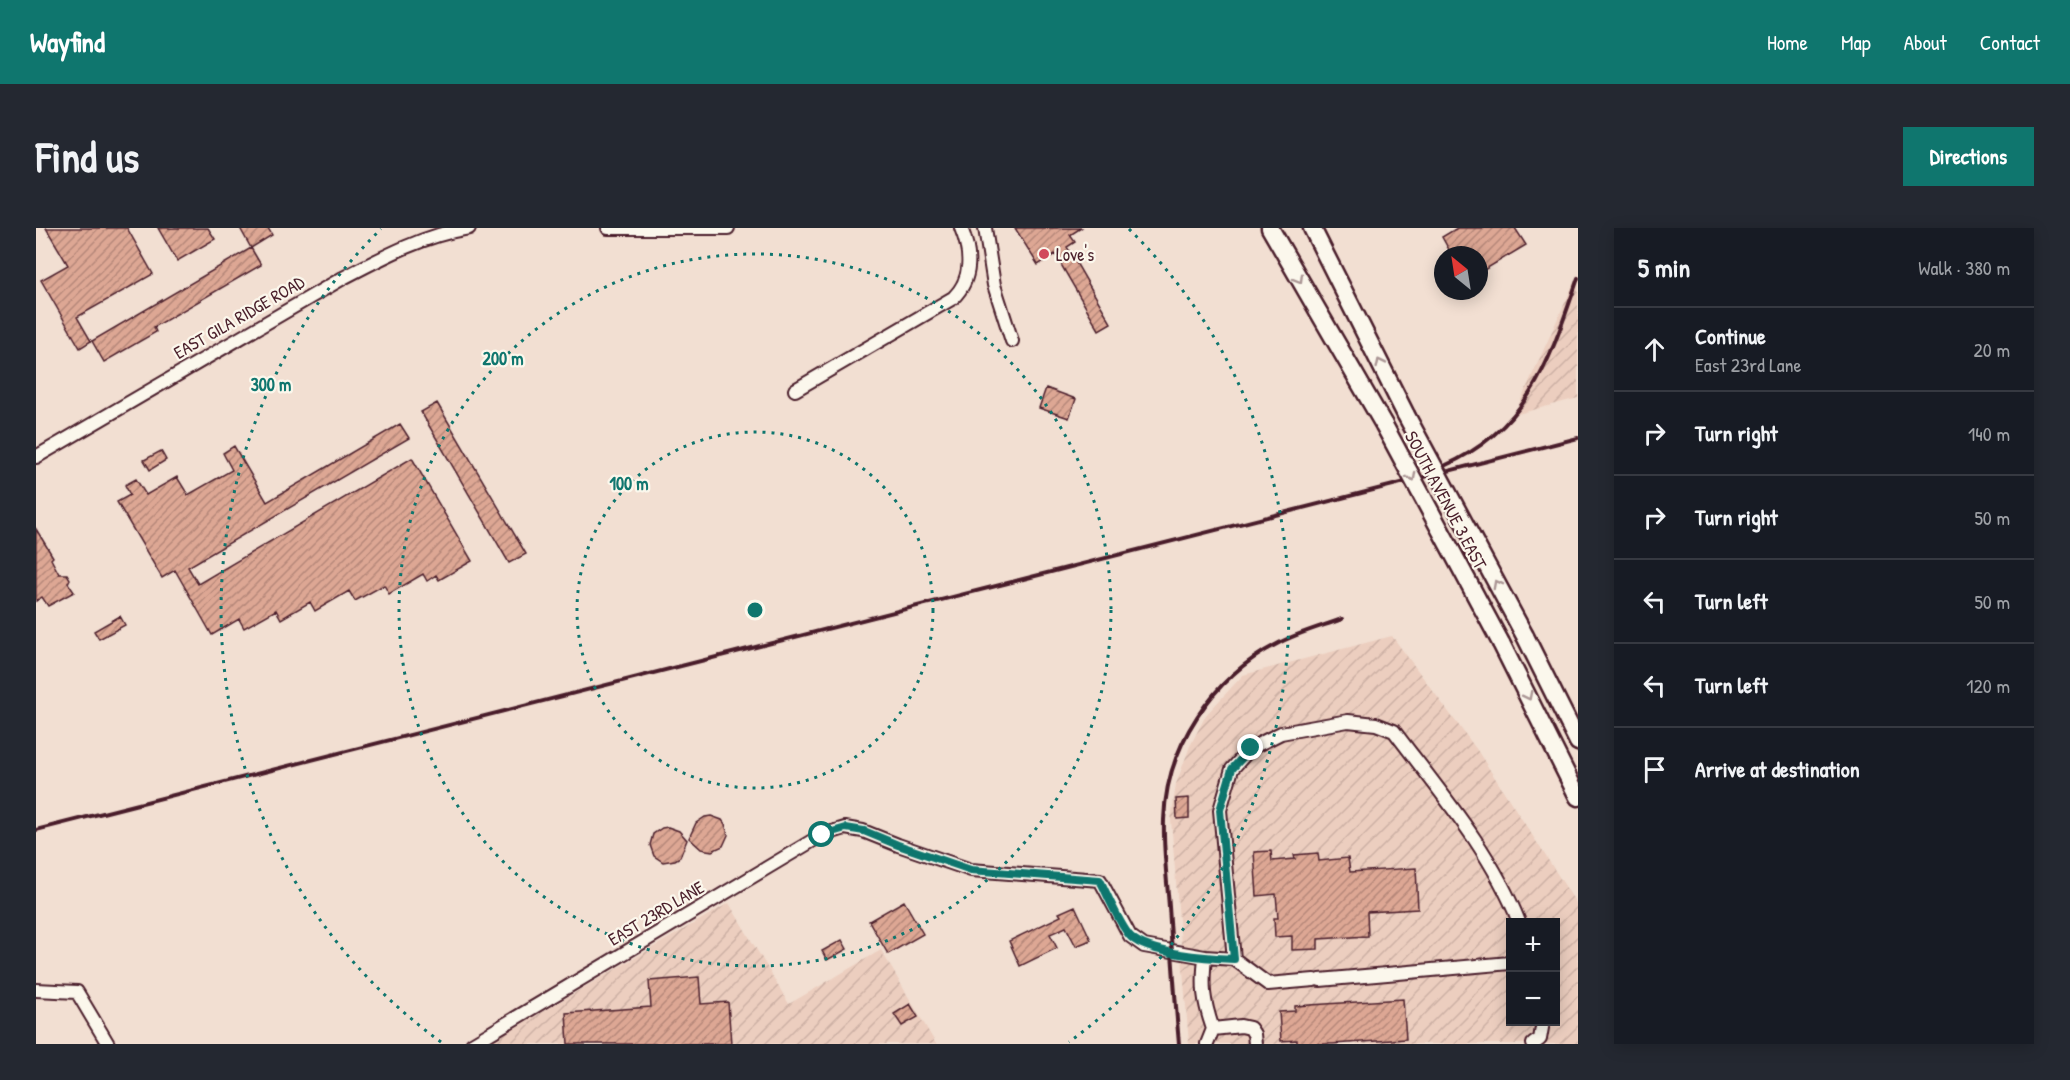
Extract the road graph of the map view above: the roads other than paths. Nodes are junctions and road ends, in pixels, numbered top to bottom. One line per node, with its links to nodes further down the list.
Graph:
1 (469, 228): 10 (street, EAST GILA RIDGE ROAD)
2 (608, 228): 3 (street)
3 (728, 228)
4 (961, 228): 9 (street)
5 (985, 228): 8 (street)
6 (1270, 228): 12 (main road, SOUTH AVENUE 3 EAST, one-way to 12, bridge)
7 (1312, 228): 11 (main road, SOUTH AVENUE 3 EAST, one-way to 7, bridge)
8 (1012, 341)
9 (795, 390)
10 (36, 457)
11 (1578, 742)
12 (1578, 797)
13 (1517, 918): 15 (street)
14 (1205, 957): 15 (street); 19 (street); 21 (street, EAST 23RD LANE)
15 (1234, 959): 16 (street)
16 (1506, 963)
17 (36, 990): 20 (street)
18 (1542, 1026): 24 (street)
19 (1213, 1029): 22 (street); 23 (street)
20 (108, 1044)
21 (472, 1044)
22 (1207, 1044)
23 (1255, 1044)
24 (1533, 1044)

